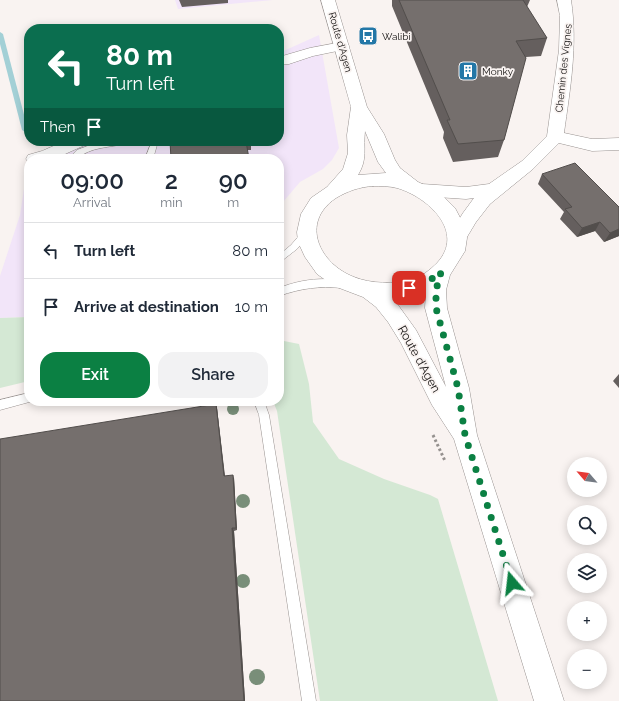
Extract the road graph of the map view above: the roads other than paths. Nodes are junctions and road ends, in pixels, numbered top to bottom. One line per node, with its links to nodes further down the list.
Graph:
1 (328, 0): 3 (main road, Route d'Agen)
2 (564, 0): 6 (street, Chemin des Vignes)
3 (342, 46): 4 (street); 5 (main road, Route d'Agen)
4 (284, 61)
5 (360, 107): 12 (main road, Route d'Agen); 13 (main road, Route d'Agen)
6 (555, 137): 7 (street); 14 (street)
7 (619, 144)
8 (68, 146): 10 (street)
9 (95, 146): 11 (lane)
10 (50, 154)
11 (78, 154)
12 (417, 188): 13 (main road); 14 (street); 16 (main road)
13 (334, 190): 15 (main road)
14 (494, 190): 16 (street)
15 (307, 232): 17 (lane); 19 (main road)
16 (457, 237): 18 (main road)
17 (284, 256)
18 (441, 272): 19 (main road); 24 (main road, Route d'Agen)
19 (359, 287): 20 (lane); 24 (main road, Route d'Agen)
20 (284, 290)
21 (24, 399): 22 (lane)
22 (0, 405)
23 (261, 406): 25 (lane)
24 (465, 435): 26 (main road, Route d'Agen)
25 (309, 701)
26 (549, 701)

